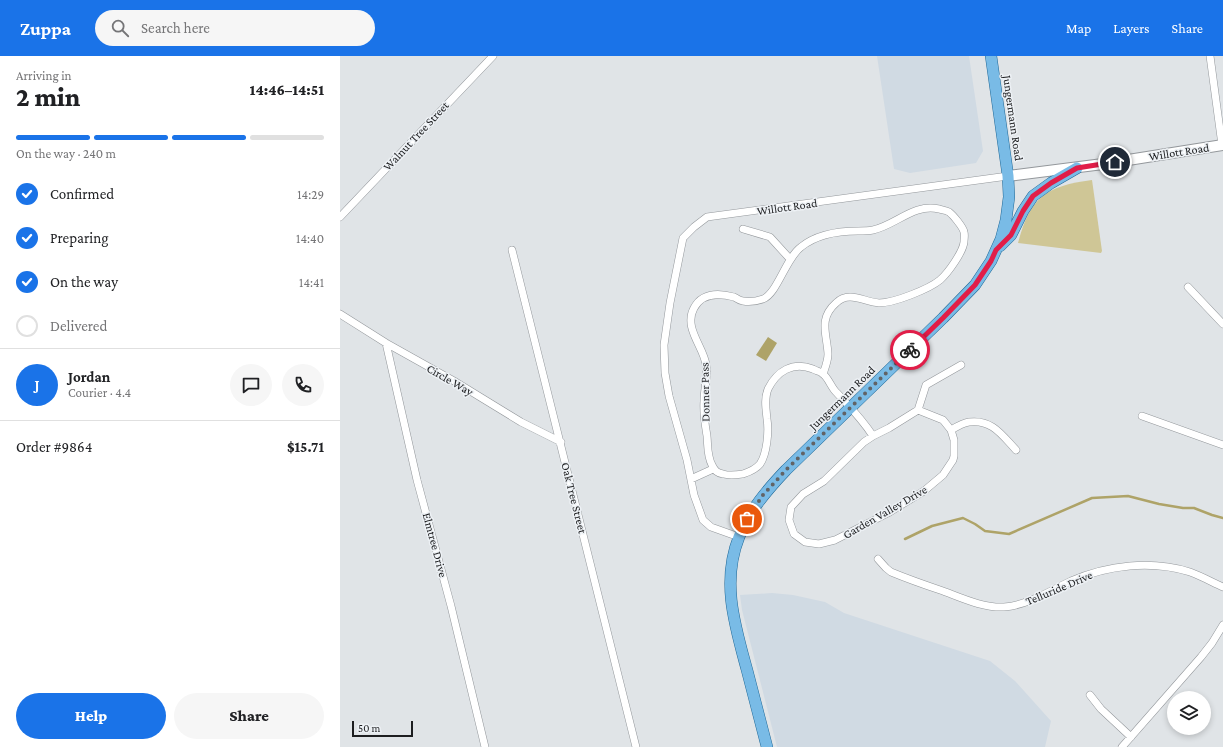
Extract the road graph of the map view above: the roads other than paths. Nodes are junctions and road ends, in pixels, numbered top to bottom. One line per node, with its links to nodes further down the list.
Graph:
1 (493, 56): 7 (street, Walnut Tree Street)
2 (991, 56): 6 (main road, Jungermann Road)
3 (1210, 56): 4 (street)
4 (1222, 145): 5 (main road, Willott Road)
5 (1077, 168): 6 (main road, Willott Road); 10 (main road)
6 (1008, 176): 10 (main road, Jungermann Road); 27 (street, Willott Road)
7 (340, 217)
8 (743, 229): 11 (street)
9 (512, 250): 23 (street, Oak Tree Street)
10 (996, 250): 18 (main road, Jungermann Road)
11 (790, 259): 17 (street, Donner Pass); 26 (street, Donner Pass)
12 (1188, 287): 14 (street)
13 (340, 314): 15 (street, Circle Way)
14 (1223, 324)
15 (386, 344): 23 (street, Circle Way); 34 (street, Elmtree Drive)
16 (961, 364): 19 (street)
17 (822, 374): 18 (street); 26 (street)
18 (851, 407): 22 (street); 28 (main road, Jungermann Road)
19 (918, 410): 21 (street); 22 (street, Garden Valley Drive)
20 (1142, 416): 24 (street)
21 (951, 430): 22 (street, Garden Valley Drive); 25 (street)
22 (873, 436)
23 (561, 442): 35 (street, Oak Tree Street)
24 (1223, 445)
25 (1016, 450)
26 (713, 469): 27 (street)
27 (691, 479): 28 (street, Willott Road)
28 (738, 537): 36 (main road, Jungermann Road)
29 (878, 559): 30 (street, Telluride Drive)
30 (1223, 587)
31 (1223, 625): 33 (street)
32 (1090, 695): 33 (street)
33 (1131, 737): 37 (street)
34 (485, 747)
35 (636, 747)
36 (767, 747)
37 (1122, 747)

